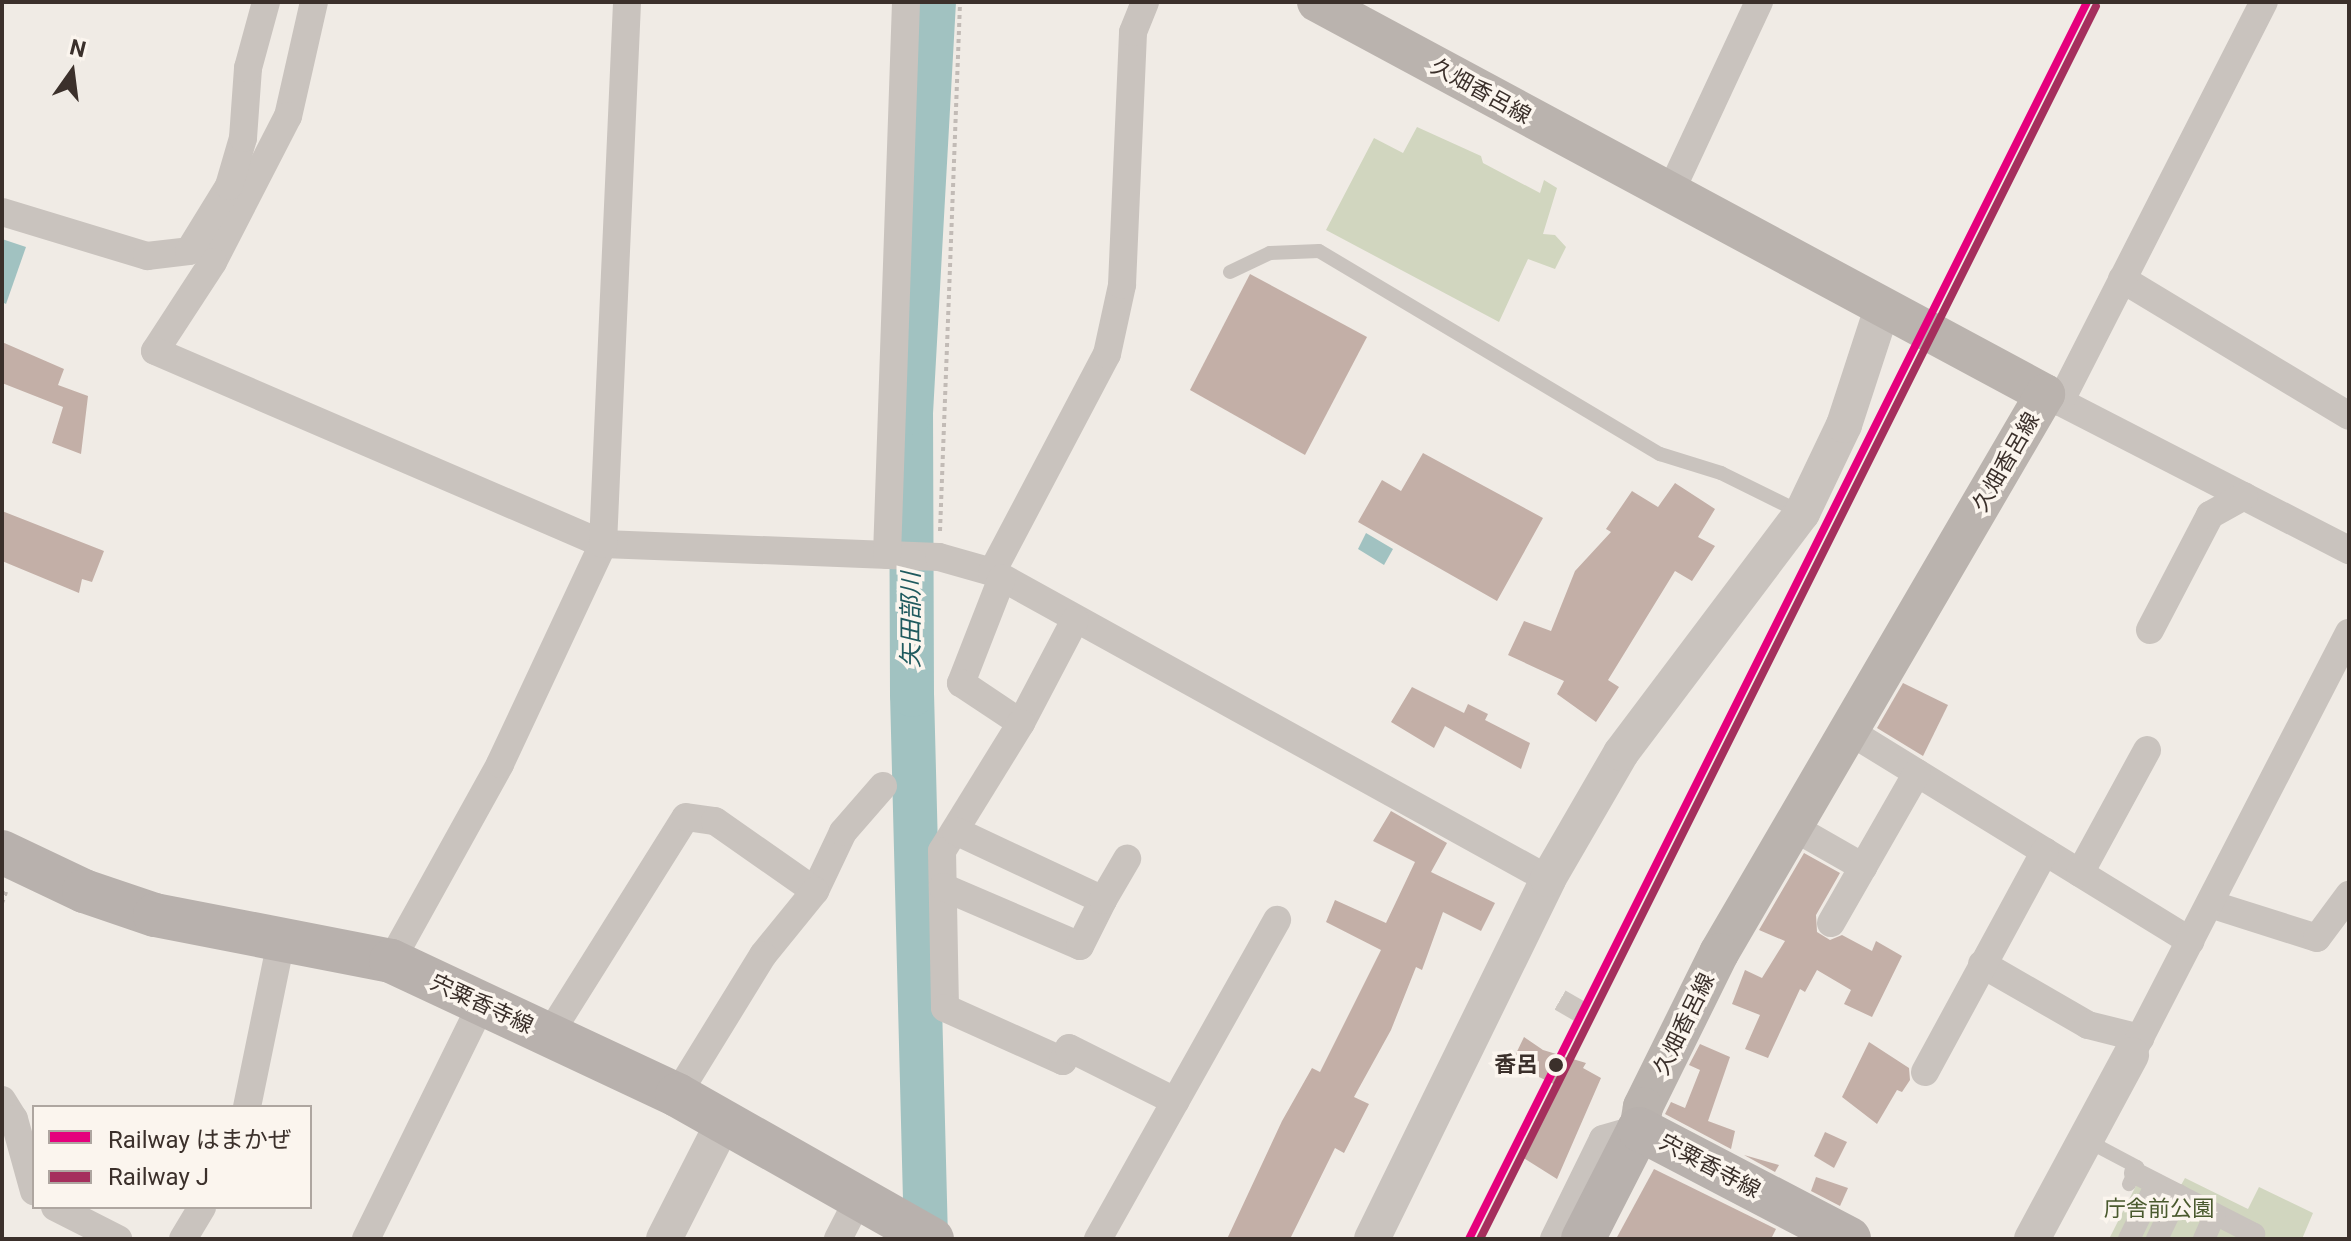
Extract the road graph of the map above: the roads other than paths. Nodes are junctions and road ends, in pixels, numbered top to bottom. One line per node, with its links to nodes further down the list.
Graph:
1 (266, 2): 11 (street)
2 (314, 2): 15 (street)
3 (627, 2): 20 (street)
4 (906, 2): 22 (street)
5 (1145, 2): 23 (street)
6 (1317, 2): 9 (main road, 久畑香呂線)
7 (1759, 2): 9 (street)
8 (2264, 2): 13 (street)
9 (1669, 195): 14 (main road, 久畑香呂線)
10 (2, 212): 11 (street)
11 (189, 251): 15 (street)
12 (1230, 272): 19 (lane)
13 (2122, 279): 16 (street); 17 (street)
14 (1883, 306): 16 (main road, 久畑香呂線); 19 (street)
15 (155, 351): 20 (street)
16 (2053, 398): 18 (street); 28 (main road, 久畑香呂線)
17 (2349, 416)
18 (2244, 496): 21 (street); 25 (street)
19 (1802, 513): 39 (street)
20 (603, 544): 22 (street); 49 (street)
21 (2349, 550)
22 (887, 555): 23 (street)
23 (997, 575): 24 (street); 27 (street)
24 (1075, 620): 27 (street); 39 (street)
25 (2150, 630)
26 (2349, 633): 44 (street)
27 (1021, 723): 33 (street)
28 (1849, 731): 30 (street); 32 (main road, 久畑香呂線)
29 (2147, 750): 38 (street)
30 (1917, 773): 34 (street); 37 (street)
31 (883, 786): 41 (street)
32 (1793, 827): 37 (street); 60 (main road, 久畑香呂線)
33 (956, 831): 40 (street); 43 (street)
34 (2045, 851): 38 (street); 50 (street)
35 (2, 852): 47 (main road, 宍粟香寺線)
36 (1127, 859): 43 (street)
37 (1863, 867): 46 (street)
38 (2080, 873): 48 (street)
39 (1548, 879): 78 (street)
40 (943, 887): 43 (street); 57 (street)
41 (815, 891): 52 (street); 55 (street)
42 (2349, 895): 44 (street)
43 (1103, 900)
44 (2210, 904): 48 (street)
45 (1277, 920): 57 (street)
46 (1831, 923)
47 (282, 937): 49 (main road, 宍粟香寺線); 58 (street)
48 (2191, 941): 53 (street)
49 (391, 961): 51 (main road, 宍粟香寺線)
50 (1982, 964): 53 (street); 54 (street)
51 (481, 1005): 52 (main road, 宍粟香寺線); 74 (street)
52 (549, 1035): 55 (main road, 宍粟香寺線)
53 (2135, 1046): 61 (street)
54 (1925, 1072)
55 (677, 1095): 59 (main road, 宍粟香寺線)
56 (2, 1100): 63 (street)
57 (1175, 1101): 77 (street)
58 (247, 1105)
59 (722, 1125): 66 (main road, 宍粟香寺線); 75 (street)
60 (1639, 1129): 79 (street); 80 (main road, 宍粟香寺線); 81 (main road, 宍粟香寺線)
61 (2086, 1140): 62 (lane); 82 (street)
62 (2132, 1178): 64 (street)
63 (32, 1184)
64 (2156, 1184): 65 (street); 83 (street)
65 (2178, 1195): 69 (street); 84 (street)
66 (860, 1196): 70 (main road, 宍粟香寺線); 76 (street)
67 (59, 1209): 72 (street)
68 (201, 1209): 73 (street)
69 (2215, 1214): 71 (street); 85 (street)
70 (912, 1233)
71 (2257, 1237)
72 (118, 1239)
73 (183, 1239)
74 (366, 1239)
75 (664, 1239)
76 (838, 1239)
77 (1098, 1239)
78 (1372, 1239)
79 (1554, 1239)
80 (1583, 1239)
81 (1849, 1239)
82 (2032, 1239)
83 (2129, 1239)
84 (2157, 1239)
85 (2204, 1239)

